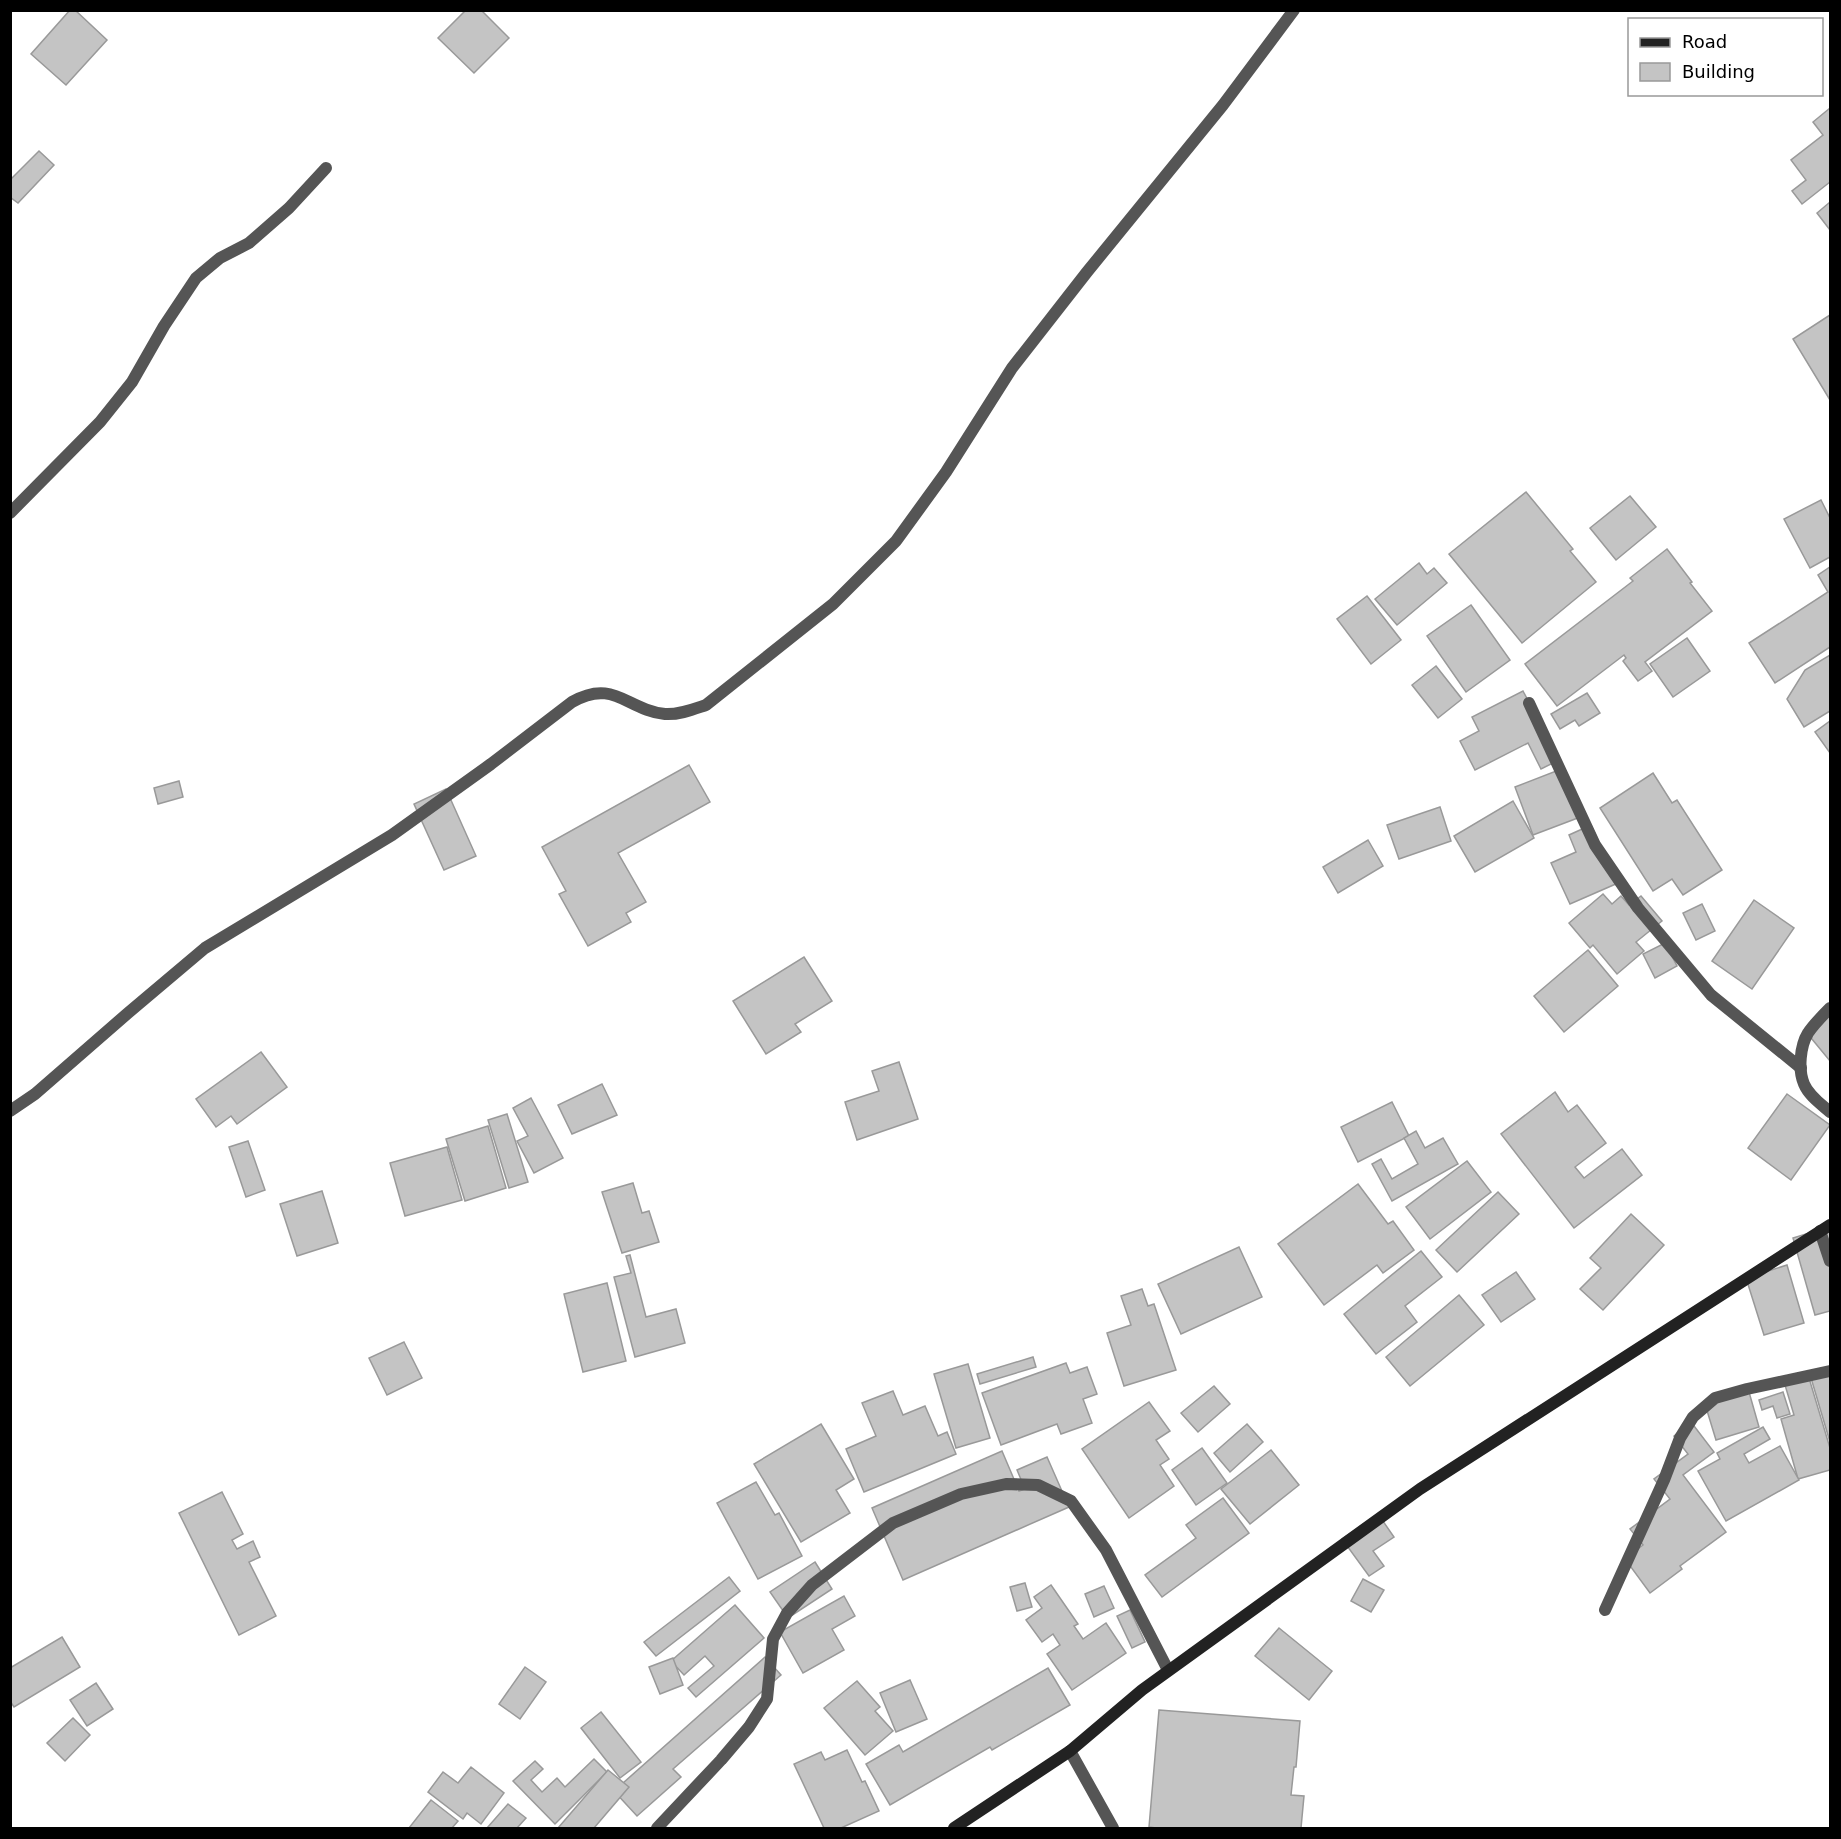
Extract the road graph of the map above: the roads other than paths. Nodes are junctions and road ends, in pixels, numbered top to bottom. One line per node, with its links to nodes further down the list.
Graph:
1 (1294, 10): 7 (street)
2 (326, 168): 3 (street)
3 (10, 513)
4 (1529, 703): 6 (street)
5 (1830, 1008): 6 (street)
6 (1801, 1068): 8 (street)
7 (10, 1111)
8 (1830, 1112)
9 (1825, 1228): 10 (street); 13 (main road)
10 (1830, 1262)
11 (1830, 1371): 12 (street)
12 (1605, 1610)
13 (1168, 1670): 14 (main road); 15 (street)
14 (1070, 1751): 16 (main road); 17 (street)
15 (657, 1828)
16 (954, 1828)
17 (1113, 1828)

